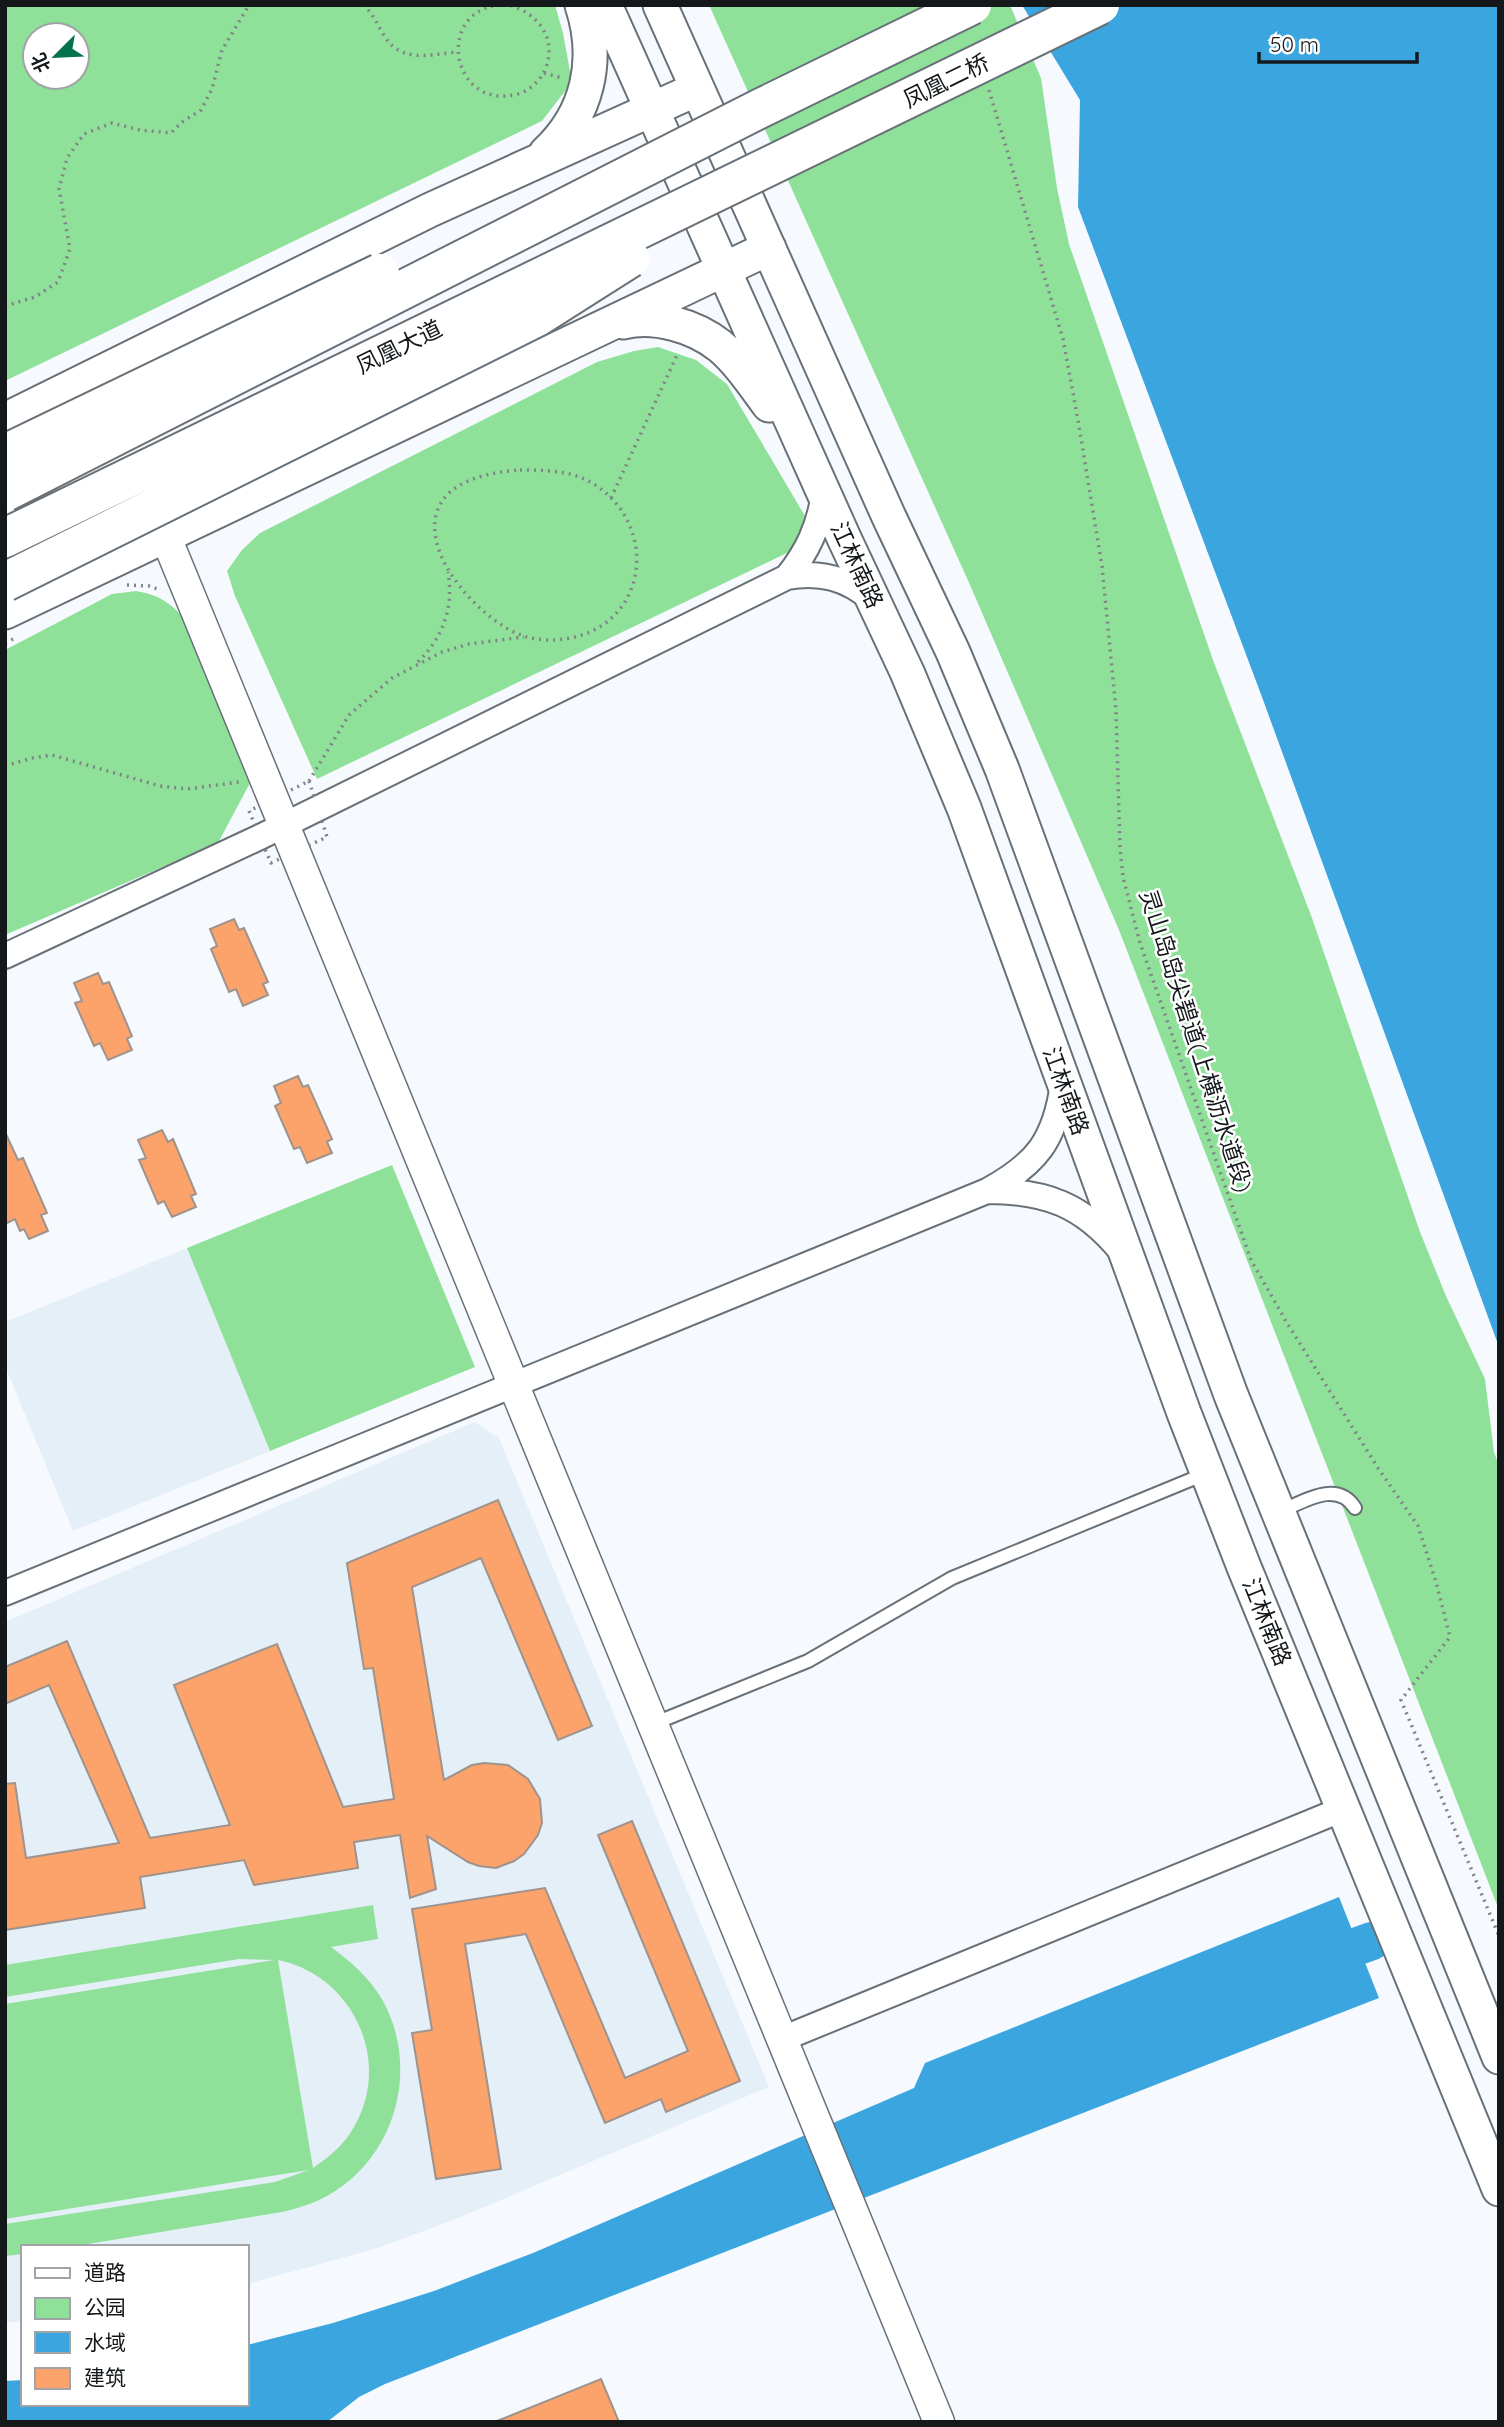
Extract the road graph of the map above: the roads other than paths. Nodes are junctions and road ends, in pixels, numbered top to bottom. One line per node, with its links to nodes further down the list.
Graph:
1 (582, 5): 10 (main road)
2 (605, 5): 8 (main road, 江林南路)
3 (660, 5): 6 (main road)
4 (972, 5): 7 (main road, bridge)
5 (1100, 5): 9 (main road, 凤凰二桥, bridge)
6 (697, 89): 8 (main road); 11 (main road)
7 (761, 108): 15 (main road, bridge); 17 (main road, bridge)
8 (652, 109): 10 (main road); 12 (main road, 江林南路)
9 (792, 156): 20 (main road, 凤凰大道, bridge); 22 (main road, bridge)
10 (539, 159): 14 (main road)
11 (769, 248): 12 (main road); 33 (main road)
12 (723, 269): 13 (main road); 16 (main road, 江林南路)
13 (597, 329): 16 (main road); 19 (main road)
14 (5, 420)
15 (5, 454)
16 (807, 457): 18 (main road, 江林南路)
17 (5, 492)
18 (824, 494): 21 (street); 23 (main road, 江林南路)
19 (164, 535): 24 (main road); 25 (street)
20 (5, 538)
21 (787, 577): 23 (street); 25 (street)
22 (5, 582)
23 (874, 601): 27 (main road, 江林南路)
24 (11, 624)
25 (284, 825): 26 (street); 30 (street)
26 (5, 956)
27 (1063, 1083): 28 (street); 29 (main road, 江林南路)
28 (987, 1191): 29 (street); 30 (street)
29 (1126, 1258): 31 (main road, 江林南路)
30 (513, 1385): 34 (street); 35 (street)
31 (1208, 1473): 35 (lane); 36 (main road, 江林南路)
32 (1355, 1508): 33 (lane)
33 (1279, 1512): 38 (main road)
34 (5, 1593)
35 (653, 1724): 37 (street)
36 (1343, 1809): 37 (street); 39 (main road, 江林南路)
37 (782, 2039): 40 (street)
38 (1499, 2057)
39 (1499, 2189)
40 (939, 2422)

